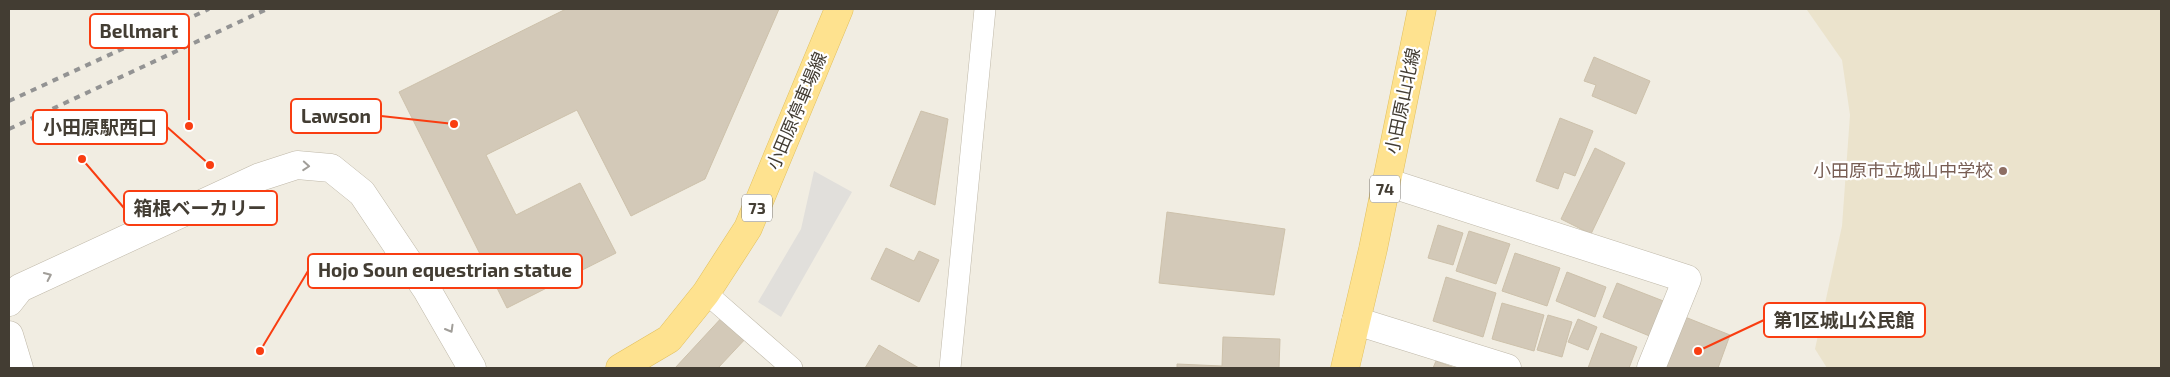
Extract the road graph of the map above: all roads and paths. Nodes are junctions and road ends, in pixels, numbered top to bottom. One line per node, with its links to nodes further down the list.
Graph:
1 (839, 9): 5 (main road, 小田原停車場線 / 73)
2 (985, 9): 13 (lane)
3 (1422, 9): 4 (main road, 小田原山北線 / 74)
4 (1386, 182): 7 (main road, 小田原山北線 / 74); 16 (street)
5 (706, 293): 11 (main road, 小田原停車場線 / 73); 12 (lane)
6 (9, 302): 10 (street, one-way to 10)
7 (1356, 321): 14 (main road, 小田原山北線 / 74); 15 (street)
8 (9, 335): 9 (street)
9 (19, 368)
10 (472, 368)
11 (620, 368)
12 (792, 368)
13 (950, 368)
14 (1345, 368)
15 (1507, 368)
16 (1651, 368)

